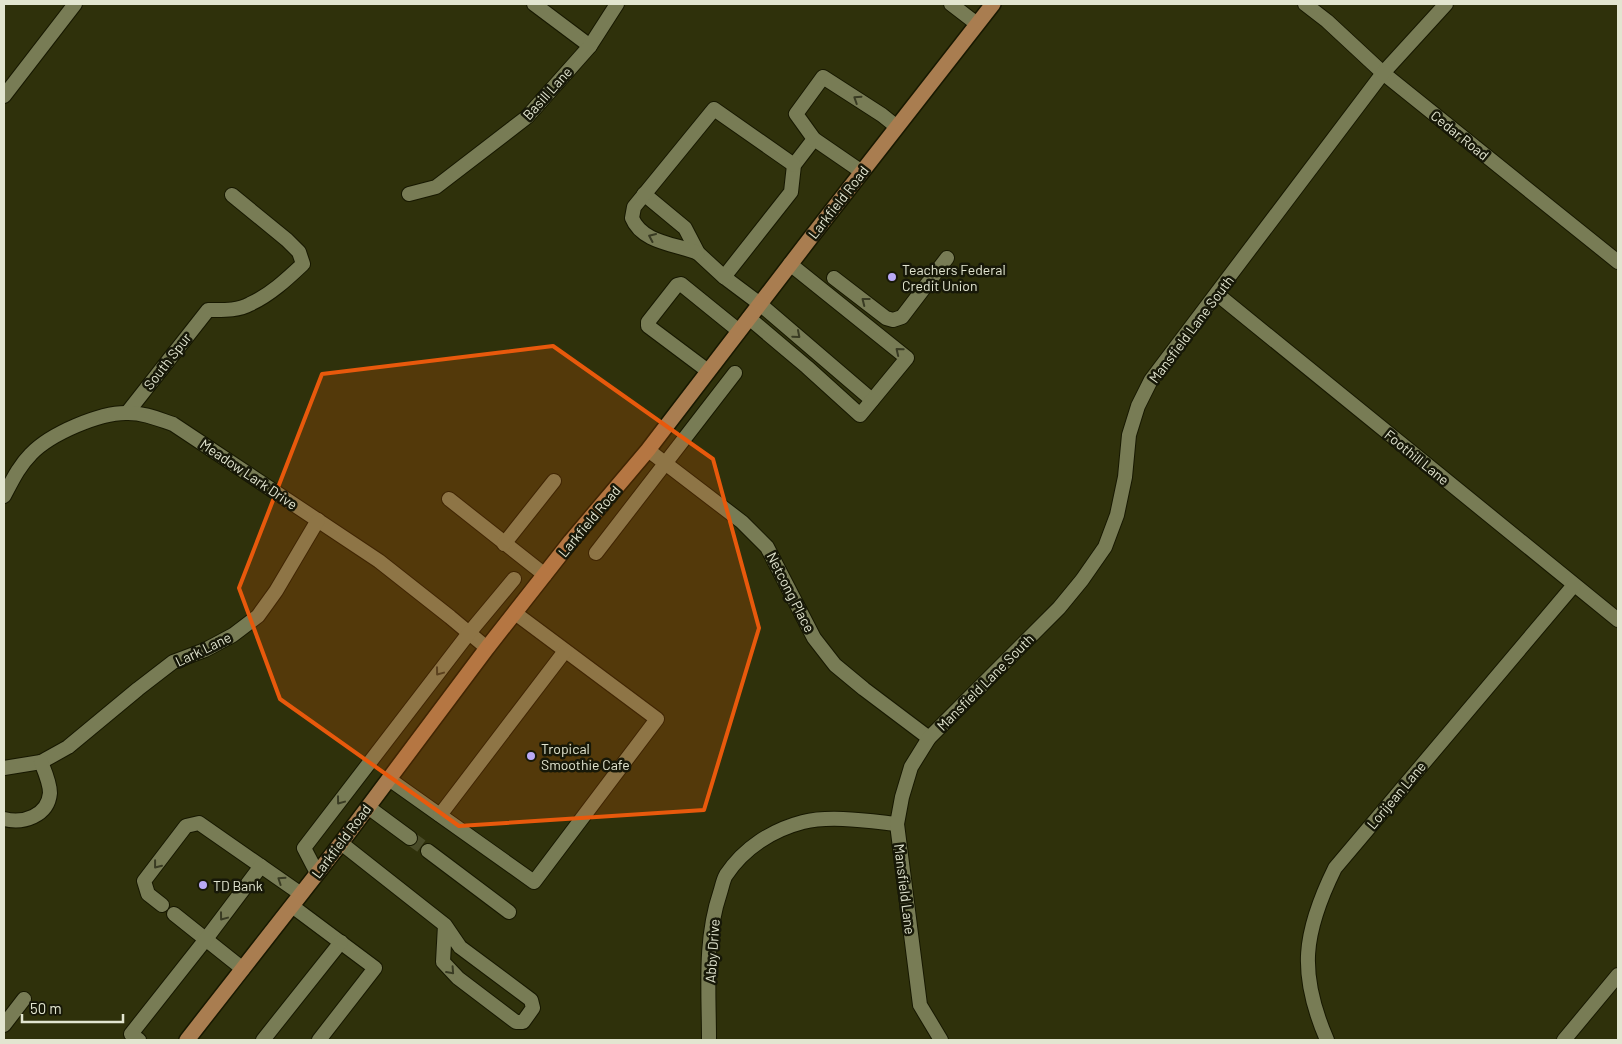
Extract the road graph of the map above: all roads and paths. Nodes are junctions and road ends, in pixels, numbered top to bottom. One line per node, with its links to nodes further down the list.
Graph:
1 (75, 4): 11 (street)
2 (534, 4): 9 (street)
3 (616, 4): 9 (street, Basill Lane)
4 (951, 4): 8 (street)
5 (993, 4): 8 (main road, Larkfield Road)
6 (1304, 4): 10 (street, Cedar Road)
7 (1446, 4): 10 (street, Mansfield Lane South)
8 (977, 24): 12 (main road, Larkfield Road)
9 (590, 46): 16 (street, Basill Lane)
10 (1383, 73): 21 (street, Cedar Road); 25 (street, Mansfield Lane South)
11 (4, 96)
12 (897, 127): 13 (street, one-way to 13); 15 (main road, Larkfield Road)
13 (814, 139): 14 (street); 15 (street)
14 (794, 165): 17 (street); 23 (street)
15 (862, 172): 22 (main road, Larkfield Road)
16 (409, 194)
17 (644, 194): 19 (street); 19 (street, one-way to 17)
18 (232, 195): 31 (street, South Spur)
19 (698, 253): 23 (street)
20 (947, 258): 24 (street, one-way to 24)
21 (1618, 262)
22 (790, 264): 26 (main road, Larkfield Road); 30 (street, one-way to 22)
23 (724, 277): 26 (street)
24 (834, 278)
25 (1217, 294): 42 (street, Foothill Lane); 48 (street, Mansfield Lane South)
26 (760, 304): 27 (main road, Larkfield Road); 30 (street, one-way to 30)
27 (744, 325): 28 (main road, Larkfield Road); 28 (street); 30 (street)
28 (708, 372): 32 (main road, Larkfield Road)
29 (735, 373): 33 (street)
30 (872, 400)
31 (127, 413): 35 (street, Meadow Lark Drive); 37 (street, Meadow Lark Drive)
32 (648, 450): 33 (street, Netcong Place); 40 (main road, Larkfield Road)
33 (665, 464): 39 (street); 48 (street, Netcong Place)
34 (554, 481): 38 (street)
35 (4, 496)
36 (449, 499): 38 (street)
37 (318, 520): 45 (street, Meadow Lark Drive); 49 (street, Lark Lane)
38 (504, 544): 40 (street)
39 (596, 553)
40 (545, 575): 43 (main road, Larkfield Road)
41 (514, 579): 45 (street)
42 (1574, 585): 44 (street, Foothill Lane); 79 (street, Lorijean Lane)
43 (515, 614): 46 (main road, Larkfield Road); 47 (street)
44 (1618, 620)
45 (469, 633): 46 (street, Meadow Lark Drive); 60 (street, one-way to 60)
46 (487, 648): 51 (main road, Larkfield Road)
47 (565, 651): 53 (street); 53 (street)
48 (929, 738): 55 (street, Mansfield Lane)
49 (41, 762): 50 (street, Lark Lane); 54 (street)
50 (4, 768)
51 (389, 778): 52 (main road, Larkfield Road); 53 (street)
52 (368, 807): 56 (street); 57 (main road, Larkfield Road)
53 (440, 815)
54 (4, 819)
55 (898, 824): 77 (street, Abby Drive); 78 (street, Mansfield Lane)
56 (410, 838)
57 (341, 843): 60 (main road, Larkfield Road); 66 (street)
58 (428, 851): 64 (street)
59 (261, 866): 61 (street, one-way to 59); 62 (street, one-way to 62); 67 (street, one-way to 67)
60 (317, 873): 61 (main road, Larkfield Road)
61 (301, 894): 63 (main road, Larkfield Road)
62 (162, 905)
63 (292, 906): 68 (street); 69 (main road, Larkfield Road)
64 (509, 912)
65 (174, 914): 67 (street)
66 (445, 925): 66 (street, one-way to 66)
67 (206, 939): 69 (street); 73 (street)
68 (341, 942): 75 (street); 76 (street)
69 (243, 969): 74 (main road, Larkfield Road)
70 (1618, 975): 80 (street)
71 (24, 999): 72 (street)
72 (4, 1025)
73 (139, 1040)
74 (187, 1040)
75 (263, 1040)
76 (319, 1040)
77 (709, 1040)
78 (941, 1040)
79 (1327, 1040)
80 (1564, 1040)

